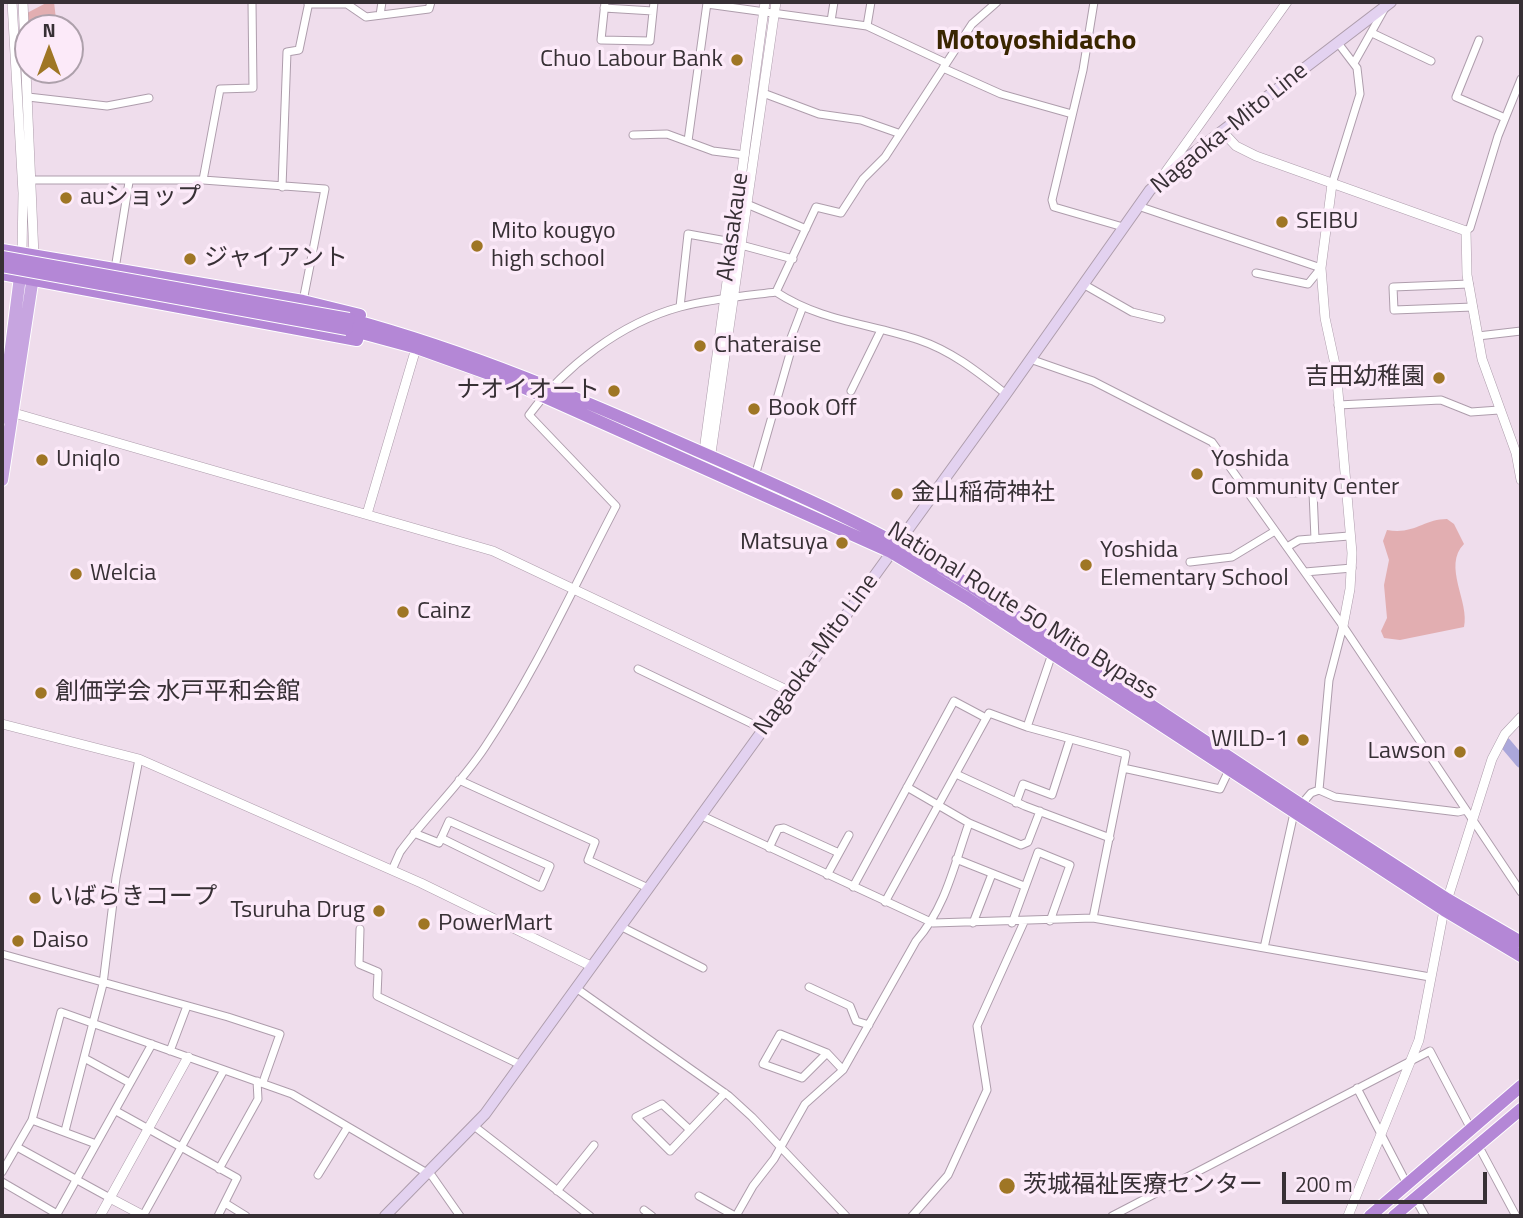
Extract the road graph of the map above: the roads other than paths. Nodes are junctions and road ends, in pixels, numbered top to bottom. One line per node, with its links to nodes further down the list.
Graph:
1 (12, 2): 54 (street)
2 (23, 2): 32 (street)
3 (252, 2): 43 (street)
4 (382, 2): 21 (street)
5 (431, 2): 21 (street)
6 (654, 2): 19 (street)
7 (776, 2): 20 (street, Akasakaue)
8 (834, 2): 22 (street)
9 (871, 2): 23 (street)
10 (997, 2): 29 (street)
11 (1094, 2): 34 (street)
12 (1287, 2): 41 (street)
13 (308, 3): 15 (street); 46 (street)
14 (707, 3): 18 (street); 39 (street)
15 (351, 4): 21 (street)
16 (1389, 4): 24 (street); 26 (main road, Nagaoka-Mito Line)
17 (604, 5): 19 (street); 19 (street)
18 (764, 6): 20 (street); 40 (street, Akasakaue)
19 (653, 11)
20 (775, 13): 22 (street); 31 (street, Akasakaue)
21 (380, 15)
22 (831, 21): 23 (street)
23 (867, 26): 29 (street)
24 (1372, 33): 27 (street); 28 (street)
25 (1479, 40): 35 (street)
26 (1338, 43): 28 (street); 36 (main road, Nagaoka-Mito Line)
27 (1431, 61)
28 (1354, 63): 45 (street)
29 (944, 65): 34 (street); 37 (street)
30 (1521, 79): 35 (street)
31 (763, 93): 37 (street); 47 (street, Akasakaue)
32 (28, 97): 33 (street); 42 (street)
33 (149, 98)
34 (1072, 114): 49 (street)
35 (1505, 118): 51 (street)
36 (1222, 131): 41 (main road, Nagaoka-Mito Line); 45 (street)
37 (898, 133): 50 (street)
38 (633, 135): 39 (street)
39 (688, 141): 40 (street)
40 (744, 155): 47 (street, Akasakaue)
41 (1161, 179): 48 (main road, Nagaoka-Mito Line)
42 (32, 180): 44 (street); 54 (street)
43 (203, 180): 44 (street); 46 (street)
44 (129, 182): 59 (street)
45 (1332, 184): 51 (street); 58 (street)
46 (282, 187): 68 (street)
47 (743, 202): 50 (street); 52 (street, Akasakaue)
48 (1138, 206): 49 (main road, Nagaoka-Mito Line); 58 (street)
49 (1123, 227): 64 (main road, Nagaoka-Mito Line)
50 (806, 229): 56 (street)
51 (1466, 231): 63 (street)
52 (737, 243): 56 (street); 66 (street, Akasakaue); 67 (street, Akasakaue); 69 (street)
53 (2, 250): 54 (highway)
54 (28, 255): 59 (highway); 62 (main road)
55 (2, 257): 73 (highway, bridge)
56 (793, 259): 65 (street)
57 (2, 266): 73 (highway, bridge)
58 (1321, 268): 60 (street); 83 (street)
59 (115, 269): 68 (highway)
60 (1256, 273)
61 (2, 274): 62 (highway)
62 (27, 278): 77 (highway); 85 (main road)
63 (1469, 284): 70 (street); 70 (street)
64 (1083, 285): 72 (street); 78 (main road, Nagaoka-Mito Line)
65 (776, 292): 66 (street); 71 (street)
66 (734, 298): 67 (street); 87 (street, Akasakaue)
67 (724, 299): 69 (street); 87 (street, Akasakaue)
68 (303, 301): 79 (highway)
69 (680, 307): 80 (street)
70 (1473, 307): 76 (street)
71 (802, 309): 74 (street); 88 (street)
72 (1161, 319)
73 (348, 324): 79 (highway, National Route 50 Mito Bypass)
74 (881, 330): 81 (street); 82 (street)
75 (1521, 331): 76 (street)
76 (1478, 336): 84 (street)
77 (414, 355): 79 (highway); 92 (street)
78 (1030, 359): 82 (main road, Nagaoka-Mito Line); 93 (street)
79 (509, 375): 80 (highway, National Route 50 Mito Bypass)
80 (549, 391): 87 (highway, National Route 50 Mito Bypass); 101 (street)
81 (851, 391)
82 (1006, 394): 97 (main road, Nagaoka-Mito Line)
83 (1338, 405): 84 (street); 94 (street)
84 (1499, 410): 86 (street)
85 (5, 412): 89 (main road); 92 (street)
86 (1518, 452): 90 (street)
87 (706, 459): 88 (highway, National Route 50 Mito Bypass); 97 (highway, National Route 50 Mito Bypass)
88 (755, 476): 97 (highway, National Route 50 Mito Bypass)
89 (2, 480)
90 (1521, 480)
91 (1290, 494): 95 (street)
92 (367, 514): 101 (street)
93 (1275, 531): 96 (street); 98 (street)
94 (1349, 536): 95 (street); 99 (street)
95 (1315, 539): 96 (street)
96 (1287, 547): 100 (street)
97 (895, 548): 103 (highway, National Route 50 Mito Bypass); 105 (main road, Nagaoka-Mito Line)
98 (1190, 562)
99 (1352, 568): 100 (street); 102 (street)
100 (1305, 572): 102 (street)
101 (573, 589): 105 (street); 116 (street)
102 (1343, 626): 118 (street); 122 (street)
103 (1055, 648): 109 (street); 114 (highway, National Route 50 Mito Bypass); 121 (highway, National Route 50 Mito Bypass)
104 (638, 669): 110 (street)
105 (790, 692): 110 (main road, Nagaoka-Mito Line)
106 (1521, 717): 125 (street)
107 (986, 718): 109 (street); 115 (street); 117 (street)
108 (2, 724): 112 (street)
109 (1027, 727): 111 (street)
110 (763, 729): 124 (main road, Nagaoka-Mito Line)
111 (1070, 739): 113 (street); 119 (street)
112 (139, 759): 134 (street); 158 (street)
113 (1123, 768): 114 (street); 130 (street)
114 (1229, 770): 121 (highway, National Route 50 Mito Bypass)
115 (956, 774): 119 (street); 120 (street)
116 (459, 780): 127 (street); 139 (street)
117 (907, 788): 120 (street); 138 (street)
118 (1319, 790): 121 (street); 122 (street)
119 (1016, 803): 123 (street)
120 (938, 805): 126 (street); 141 (street)
121 (1297, 809): 142 (highway, National Route 50 Mito Bypass); 152 (street)
122 (1466, 810): 125 (street)
123 (1040, 811): 126 (street); 130 (street)
124 (700, 815): 131 (street); 139 (main road, Nagaoka-Mito Line)
125 (1473, 821): 140 (street); 142 (street)
126 (969, 823): 133 (street)
127 (414, 833): 129 (street); 134 (street)
128 (849, 835): 132 (street)
129 (441, 838): 129 (street)
130 (1110, 838): 143 (street)
131 (769, 848): 132 (street); 136 (street)
132 (839, 853): 136 (street)
133 (956, 859): 135 (street); 146 (street)
134 (393, 870): 155 (street)
135 (992, 874): 137 (street); 147 (street)
136 (827, 875): 138 (street)
137 (1024, 886): 144 (street); 148 (street)
138 (853, 887): 141 (street)
139 (648, 888): 149 (main road, Nagaoka-Mito Line)
140 (1521, 891)
141 (885, 902): 146 (street)
142 (1445, 904): 151 (highway, National Route 50 Mito Bypass); 154 (highway, National Route 50 Mito Bypass); 157 (street)
143 (1093, 918): 144 (street); 152 (street)
144 (1050, 921): 145 (street)
145 (1024, 922): 148 (street); 218 (street)
146 (933, 923): 147 (street); 163 (street)
147 (973, 923): 148 (street)
148 (1012, 923)
149 (620, 926): 155 (main road, Nagaoka-Mito Line); 156 (street)
150 (360, 929): 170 (street)
151 (1521, 942)
152 (1264, 948): 157 (street)
153 (2, 954): 158 (street)
154 (1521, 956)
155 (591, 966): 160 (main road, Nagaoka-Mito Line)
156 (703, 968)
157 (1430, 976): 169 (street)
158 (103, 984): 161 (street); 162 (street)
159 (809, 987): 163 (street)
160 (576, 988): 170 (main road, Nagaoka-Mito Line); 177 (street)
161 (187, 1006): 165 (street); 173 (street)
162 (94, 1023): 164 (street); 168 (street); 180 (street)
163 (869, 1025): 172 (street)
164 (152, 1044): 165 (street); 174 (street)
165 (170, 1051): 167 (street)
166 (827, 1053): 166 (street); 172 (street)
167 (188, 1057): 171 (street); 183 (street)
168 (86, 1059): 174 (street); 186 (street)
169 (1412, 1059): 176 (street); 184 (street); 187 (street)
170 (521, 1065): 181 (main road, Nagaoka-Mito Line)
171 (224, 1070): 173 (street); 193 (street)
172 (843, 1070): 190 (street)
173 (260, 1082): 182 (street); 194 (street)
174 (130, 1083): 179 (street)
175 (1521, 1086): 184 (highway)
176 (1357, 1088): 187 (street); 219 (street)
177 (724, 1093): 185 (street); 190 (street)
178 (1521, 1109): 191 (highway)
179 (116, 1111): 183 (street); 188 (street)
180 (32, 1120): 186 (street); 192 (street)
181 (474, 1126): 196 (main road, Nagaoka-Mito Line); 201 (street)
182 (347, 1128): 196 (street); 197 (street)
183 (148, 1129): 193 (street); 203 (street)
184 (1471, 1129): 200 (highway)
185 (690, 1130): 185 (street)
186 (65, 1131): 188 (street)
187 (1382, 1136): 200 (street); 220 (street)
188 (96, 1144): 198 (street)
189 (594, 1145): 201 (street)
190 (780, 1145): 216 (street); 217 (street)
191 (1478, 1145): 204 (highway); 224 (street)
192 (17, 1147): 195 (street); 198 (street)
193 (181, 1147): 194 (street); 209 (street)
194 (219, 1169): 205 (street)
195 (2, 1172)
196 (428, 1173): 212 (main road, Nagaoka-Mito Line); 213 (street)
197 (318, 1175)
198 (77, 1180): 203 (street); 207 (street)
199 (2, 1182): 207 (street)
200 (1408, 1184): 221 (highway)
201 (557, 1191): 214 (street)
202 (699, 1196): 216 (street)
203 (110, 1198): 208 (street); 209 (street)
204 (1415, 1198): 222 (highway); 223 (street)
205 (225, 1203): 210 (street); 211 (street)
206 (644, 1210): 215 (street)
207 (57, 1215)
208 (100, 1216)
209 (143, 1216)
210 (218, 1216)
211 (246, 1216)
212 (385, 1216)
213 (460, 1216)
214 (590, 1216)
215 (652, 1216)
216 (736, 1216)
217 (846, 1216)
218 (912, 1216)
219 (1111, 1216)
220 (1348, 1216)
221 (1370, 1216)
222 (1394, 1216)
223 (1425, 1216)
224 (1516, 1216)

